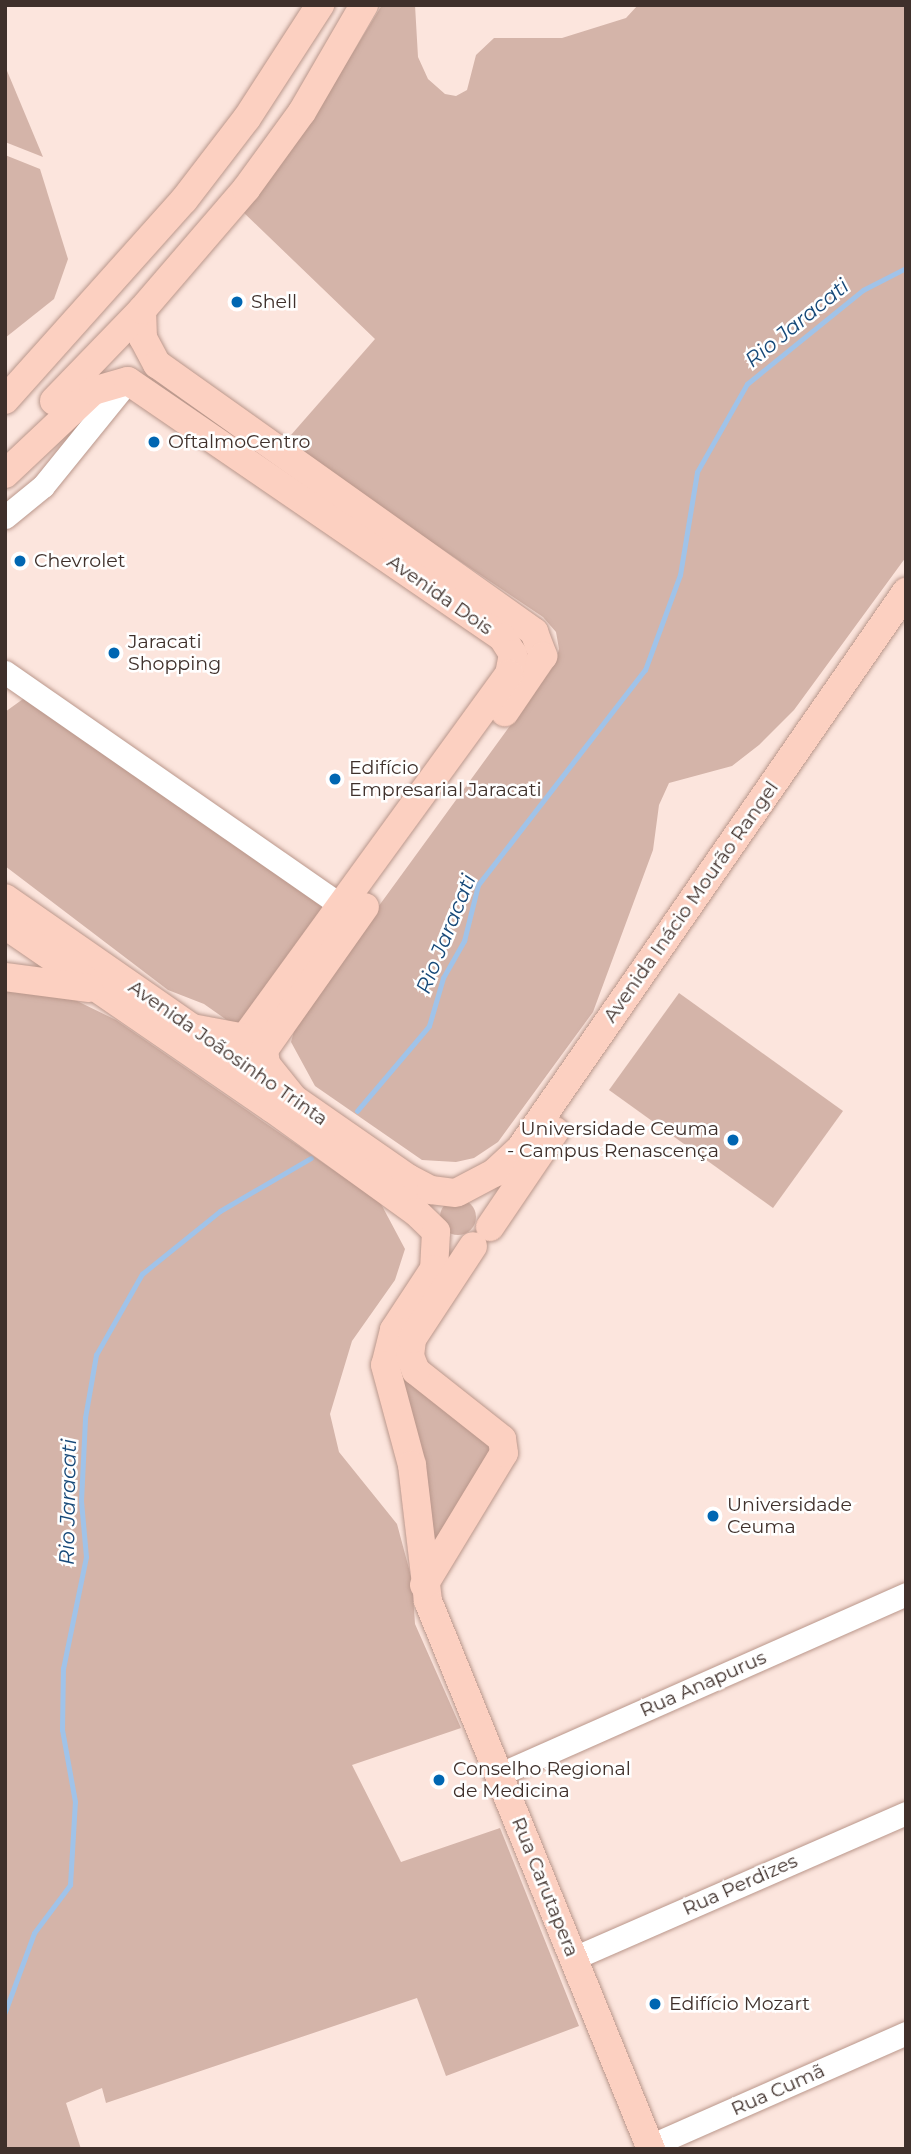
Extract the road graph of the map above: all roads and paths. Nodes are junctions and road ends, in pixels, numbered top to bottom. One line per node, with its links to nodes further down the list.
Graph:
1 (320, 5): 4 (main road)
2 (364, 5): 3 (main road)
3 (142, 310): 5 (main road); 13 (main road, Avenida Dois)
4 (35, 368): 7 (main road); 8 (main road)
5 (81, 375): 9 (main road); 10 (main road)
6 (128, 381): 9 (main road); 12 (street); 13 (main road, Avenida Dois)
7 (5, 388)
8 (5, 400)
9 (71, 410): 11 (main road)
10 (5, 449)
11 (5, 474)
12 (5, 517)
13 (366, 527): 18 (main road, Avenida Dois); 23 (main road, Avenida Dois)
14 (906, 592): 24 (main road, Avenida Inácio Mourão Rangel)
15 (906, 624): 26 (main road, Avenida Inácio Mourão Rangel)
16 (5, 672): 18 (street)
17 (5, 898): 22 (main road, Avenida Joãosinho Trinta)
18 (342, 906): 22 (main road, Avenida Dois)
19 (5, 925): 21 (main road, Avenida Joãosinho Trinta)
20 (5, 977): 21 (main road)
21 (100, 990): 25 (main road, Avenida Joãosinho Trinta)
22 (192, 1027): 23 (main road, Avenida Joãosinho Trinta)
23 (295, 1099): 24 (main road, Avenida Joãosinho Trinta)
24 (457, 1193): 25 (main road); 26 (main road)
25 (436, 1231): 26 (main road); 27 (main road)
26 (481, 1236): 27 (main road, Avenida Inácio Mourão Rangel)
27 (425, 1585): 29 (main road, Rua Carutapera)
28 (906, 1594): 29 (street, Rua Anapurus)
29 (500, 1774): 31 (main road, Rua Carutapera)
30 (906, 1813): 31 (street, Rua Perdizes)
31 (573, 1958): 33 (main road, Rua Carutapera)
32 (906, 2033): 33 (street, Rua Cumã)
33 (650, 2148)

